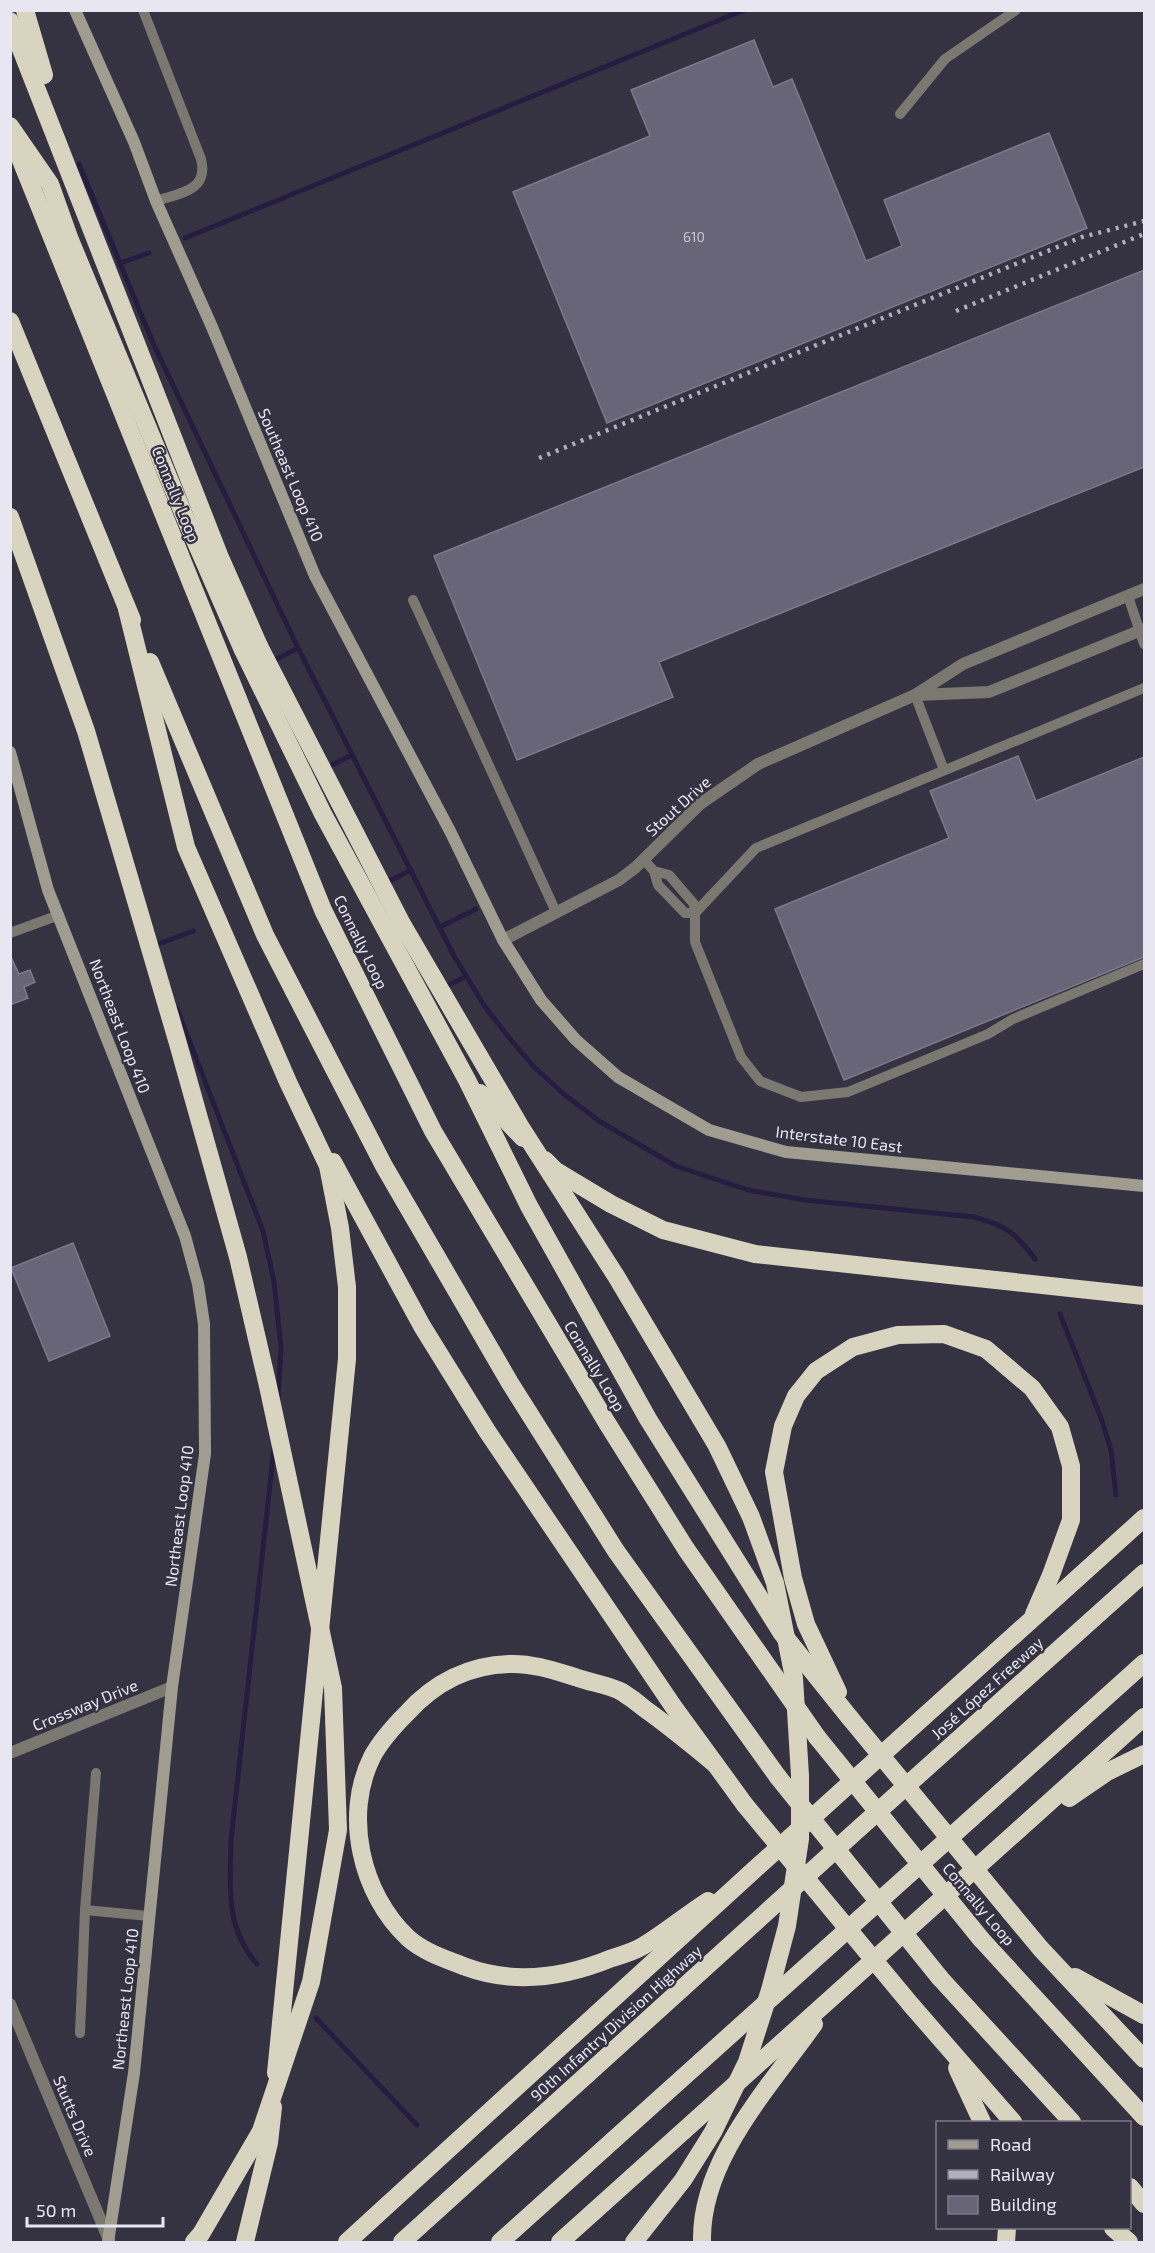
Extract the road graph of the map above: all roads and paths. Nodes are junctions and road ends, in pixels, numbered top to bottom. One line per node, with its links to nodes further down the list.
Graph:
1 (24, 10): 9 (highway)
2 (75, 10): 10 (main road, Southeast Loop 410)
3 (143, 10): 10 (lane)
4 (1016, 10): 6 (lane)
5 (10, 21): 9 (highway)
6 (900, 114)
7 (10, 126): 30 (highway)
8 (10, 135): 57 (highway, Connally Loop, bridge)
9 (82, 200): 71 (highway, bridge)
10 (156, 201): 28 (main road, Southeast Loop 410)
11 (10, 321): 16 (highway)
12 (10, 517): 65 (highway, bridge)
13 (1144, 589): 14 (street, Stout Drive)
14 (1128, 596): 17 (lane); 20 (street, Stout Drive)
15 (413, 600): 25 (lane)
16 (127, 609): 31 (highway); 60 (highway, bridge)
17 (1142, 630): 18 (lane); 20 (street, Stout Drive)
18 (1144, 644)
19 (1144, 688): 22 (lane)
20 (915, 695): 22 (lane); 23 (street, Stout Drive)
21 (10, 752): 26 (main road, Northeast Loop 410)
22 (944, 770): 24 (lane)
23 (644, 860): 24 (lane); 25 (street, Stout Drive)
24 (692, 910): 29 (lane)
25 (556, 912): 28 (street, Stout Drive)
26 (58, 915): 27 (lane); 38 (main road, Northeast Loop 410)
27 (10, 933)
28 (503, 940): 32 (main road, Interstate 10 East)
29 (1144, 964)
30 (467, 1080): 33 (highway); 40 (highway)
31 (288, 1082): 43 (highway); 66 (highway)
32 (1144, 1186)
33 (1144, 1296)
34 (1144, 1518): 36 (highway)
35 (1144, 1573): 45 (highway, José López Freeway)
36 (1031, 1620): 40 (highway); 47 (highway)
37 (1144, 1663): 69 (highway)
38 (172, 1688): 41 (street, Crossway Drive); 49 (main road, Northeast Loop 410)
39 (1144, 1717): 46 (highway)
40 (850, 1718): 50 (highway, bridge)
41 (10, 1753)
42 (1144, 1754): 46 (highway)
43 (715, 1764): 47 (highway); 55 (highway, bridge)
44 (96, 1773): 48 (lane)
45 (855, 1832): 68 (highway, 90th Infantry Division Highway)
46 (1008, 1840): 51 (highway)
47 (754, 1870): 67 (highway)
48 (85, 1910): 49 (lane); 54 (lane)
49 (149, 1916): 64 (main road, Northeast Loop 410)
50 (1041, 1949): 53 (highway); 56 (highway)
51 (834, 1996): 70 (highway); 72 (highway)
52 (10, 2004): 64 (street, Stutts Drive)
53 (1144, 2015)
54 (80, 2033)
55 (941, 2041): 58 (highway); 59 (highway)
56 (1144, 2059)
57 (1144, 2117)
58 (982, 2121)
59 (1012, 2121)
60 (1071, 2121)
61 (1131, 2188): 62 (highway)
62 (1144, 2204)
63 (1114, 2229): 73 (highway)
64 (109, 2241)
65 (194, 2242)
66 (245, 2242)
67 (347, 2242)
68 (402, 2242)
69 (500, 2242)
70 (560, 2242)
71 (634, 2242)
72 (702, 2242)
73 (1129, 2242)

